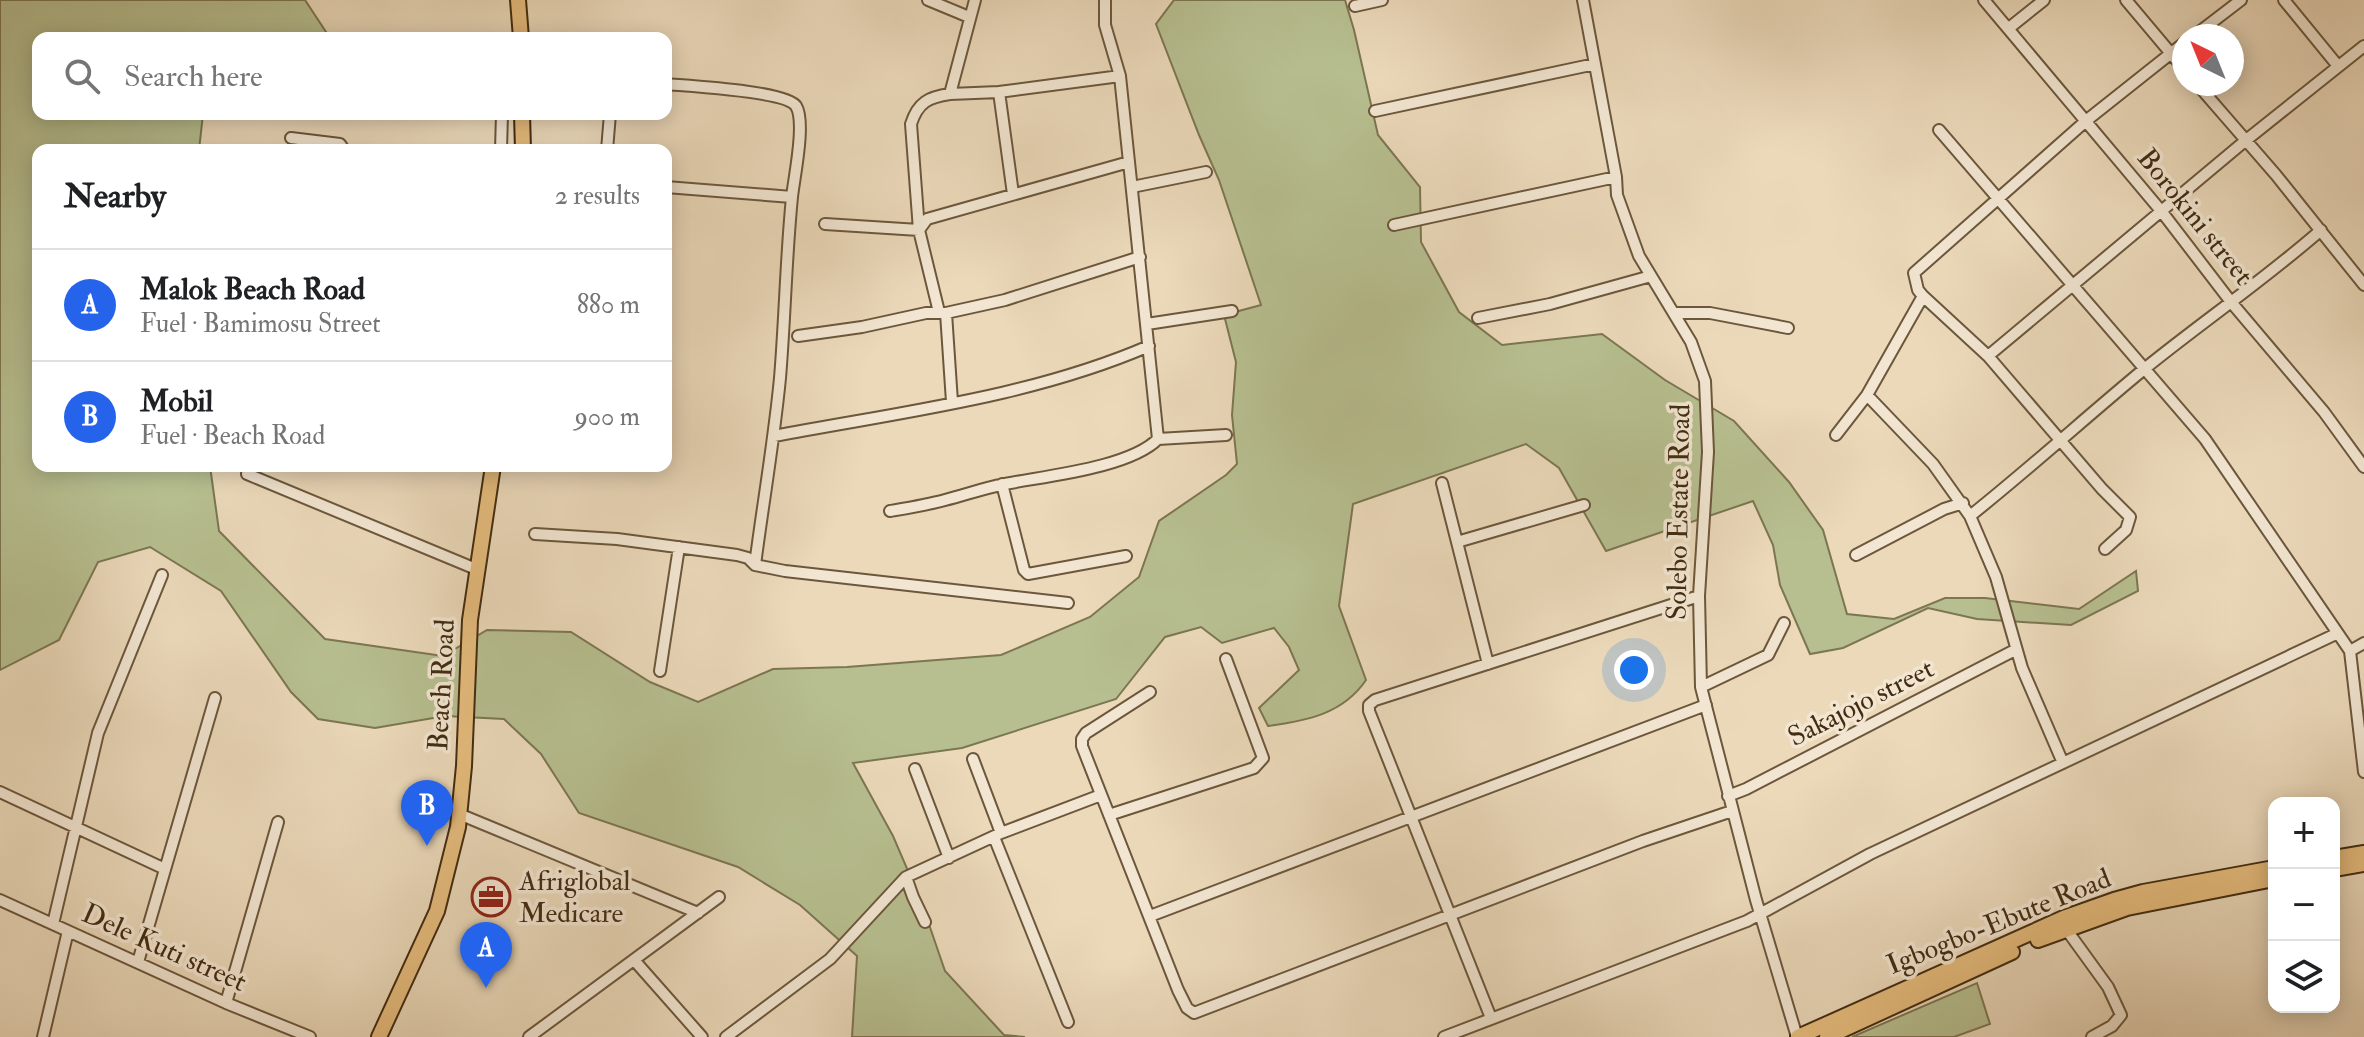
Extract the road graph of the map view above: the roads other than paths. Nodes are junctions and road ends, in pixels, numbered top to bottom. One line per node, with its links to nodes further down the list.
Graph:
1 (518, 0): 16 (main road)
2 (928, 0): 13 (street)
3 (975, 0): 13 (street)
4 (1105, 0): 21 (street)
5 (1382, 0): 12 (street)
6 (1583, 0): 19 (street, Solebo Estate Road)
7 (1984, 0): 15 (street, Borokini street)
8 (2044, 0): 15 (street)
9 (2126, 0): 18 (street)
10 (2241, 0): 14 (street)
11 (2284, 0): 20 (street)
12 (1355, 6)
13 (969, 17): 24 (street)
14 (2210, 24)
15 (2009, 28): 30 (street, Borokini street)
16 (521, 32)
17 (2364, 46): 20 (street)
18 (2171, 53): 30 (street)
19 (1595, 64): 26 (street); 40 (street, Solebo Estate Road)
20 (2338, 66): 33 (street)
21 (1120, 76): 23 (street); 38 (street)
22 (672, 85): 44 (street)
23 (999, 92): 24 (street); 43 (street)
24 (950, 94): 49 (street)
25 (2207, 96): 33 (street)
26 (1375, 111)
27 (502, 120): 35 (street)
28 (522, 120): 36 (main road)
29 (610, 120): 37 (street)
30 (2087, 120): 45 (street); 46 (street, Borokini street)
31 (1939, 130): 45 (street)
32 (291, 138): 34 (street)
33 (2245, 141): 46 (street); 50 (street)
34 (340, 144)
35 (501, 144)
36 (523, 144)
37 (608, 144)
38 (1129, 162): 42 (street); 43 (street)
39 (1206, 172): 42 (street)
40 (1616, 177): 48 (street); 52 (street, Solebo Estate Road)
41 (672, 187): 44 (street)
42 (1132, 187): 51 (street)
43 (1013, 194): 49 (street)
44 (792, 197): 71 (street)
45 (1998, 198): 54 (street); 55 (street)
46 (2162, 212): 54 (street); 56 (street, Borokini street)
47 (825, 224): 49 (street)
48 (1394, 225)
49 (919, 230): 58 (street)
50 (2321, 230): 53 (street); 56 (street)
51 (1140, 257): 58 (street); 61 (street)
52 (1651, 276): 59 (street, Solebo Estate Road); 60 (street)
53 (2364, 285)
54 (2073, 287): 65 (street); 66 (street)
55 (1923, 296): 65 (street); 67 (street)
56 (2231, 302): 66 (street); 74 (street, Borokini street)
57 (1232, 311): 61 (street)
58 (943, 312): 63 (street); 68 (street)
59 (1674, 313): 62 (street); 92 (street, Solebo Estate Road)
60 (1478, 318)
61 (1147, 324): 64 (street)
62 (1788, 328)
63 (798, 336)
64 (1149, 346): 68 (street); 72 (street)
65 (1988, 356): 73 (street)
66 (2145, 369): 73 (street); 95 (street)
67 (1867, 395): 70 (street); 79 (street)
68 (952, 402): 71 (street)
69 (1226, 435): 72 (street)
70 (1836, 435)
71 (774, 436): 89 (street)
72 (1158, 439): 78 (street)
73 (2061, 440): 82 (street); 86 (street)
74 (2364, 467)
75 (492, 472): 90 (main road, Beach Road)
76 (247, 474): 90 (street)
77 (1442, 483): 84 (street)
78 (1002, 484): 81 (street); 88 (street)
79 (1963, 503): 82 (street); 87 (street)
80 (1584, 505): 84 (street)
81 (890, 511)
82 (1970, 516): 97 (street)
83 (535, 534): 85 (street)
84 (1457, 542): 100 (street)
85 (679, 547): 89 (street); 101 (street)
86 (2105, 549)
87 (1856, 555)
88 (1126, 556)
89 (755, 565): 93 (street)
90 (476, 569): 114 (main road, Beach Road)
91 (162, 575): 118 (street)
92 (1699, 596): 100 (street); 102 (street, Solebo Estate Road)
93 (1068, 603)
94 (1784, 623): 102 (street)
95 (2336, 634): 98 (street); 107 (street)
96 (2364, 643): 98 (street)
97 (2015, 650): 107 (street); 112 (street, Sakajojo street)
98 (2350, 651): 109 (street)
99 (1226, 659): 115 (street)
100 (1488, 664): 116 (street)
101 (660, 671)
102 (1701, 687): 105 (street, Solebo Estate Road)
103 (1150, 692): 111 (street)
104 (215, 698): 125 (street)
105 (1706, 705): 112 (street, Solebo Estate Road); 116 (street)
106 (973, 759): 119 (street)
107 (2063, 763): 132 (street)
108 (915, 769): 122 (street)
109 (2364, 772)
110 (0, 792): 118 (street)
111 (1101, 795): 115 (street); 119 (street)
112 (1728, 796): 113 (street, Solebo Estate Road)
113 (1732, 811): 132 (street, Solebo Estate Road); 133 (street)
114 (459, 814): 131 (street); 147 (main road, Beach Road)
115 (1109, 815): 134 (street)
116 (1411, 818): 133 (street); 134 (street)
117 (278, 822): 141 (street)
118 (77, 827): 125 (street); 136 (street)
119 (998, 835): 122 (street); 143 (street)
120 (2364, 853): 121 (main road)
121 (2340, 857)
122 (949, 858): 127 (street)
123 (2364, 864): 124 (main road)
124 (2340, 868)
125 (165, 869): 140 (street)
126 (2269, 869): 144 (main road, Igbogbo-Ebute Road)
127 (906, 877): 135 (street); 150 (street)
128 (2268, 880): 137 (main road, Igbogbo-Ebute Road)
129 (719, 897): 131 (street)
130 (0, 900): 136 (street, Dele Kuti street)
131 (698, 913): 139 (street)
132 (1760, 914): 142 (street); 152 (street, Solebo Estate Road)
133 (1449, 915): 134 (street); 142 (street)
134 (1150, 916)
135 (925, 922)
136 (53, 924): 138 (street, Dele Kuti street)
137 (2066, 929): 144 (main road, Igbogbo-Ebute Road); 153 (street)
138 (68, 931): 140 (street, Dele Kuti street); 145 (street)
139 (634, 960): 148 (street); 149 (street)
140 (138, 962): 141 (street, Dele Kuti street)
141 (226, 1003): 146 (street, Dele Kuti street)
142 (1491, 1018): 151 (street)
143 (1068, 1022)
144 (1826, 1033): 152 (main road, Igbogbo-Ebute Road)
145 (43, 1037)
146 (310, 1037)
147 (379, 1037)
148 (529, 1037)
149 (702, 1037)
150 (726, 1037)
151 (1444, 1037)
152 (1797, 1037)
153 (2092, 1037)

